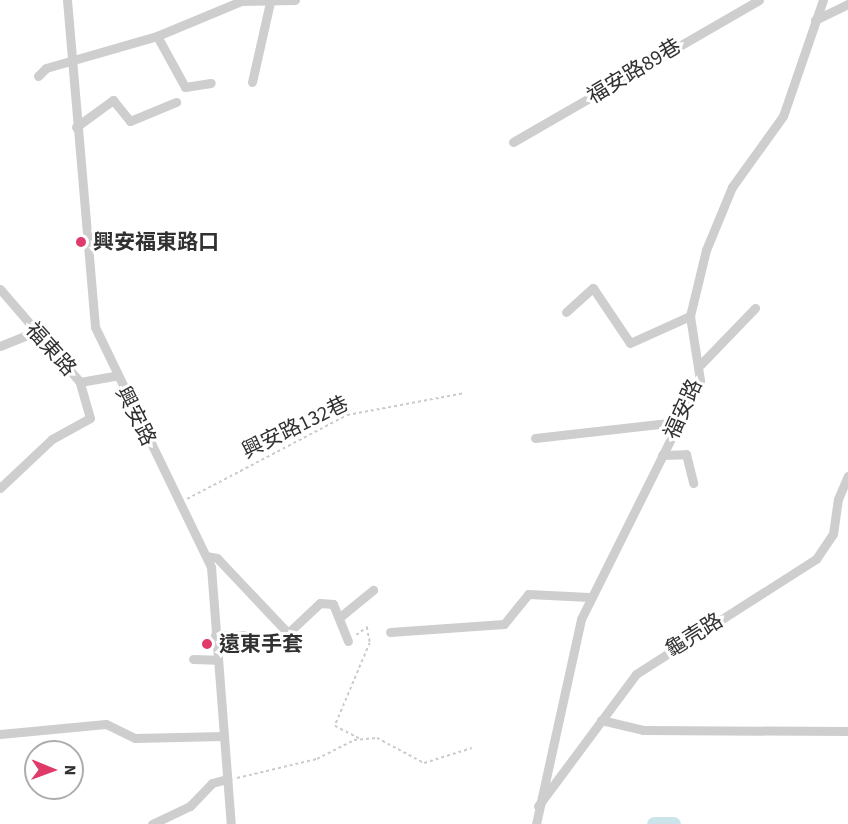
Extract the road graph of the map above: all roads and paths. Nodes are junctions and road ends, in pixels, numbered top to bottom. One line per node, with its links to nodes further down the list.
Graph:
1 (68, 0): 9 (street, 興安路)
2 (295, 0): 5 (street)
3 (759, 0): 15 (street, 福安路89巷)
4 (823, 0): 7 (street, 福安路)
5 (270, 2): 8 (street); 11 (street)
6 (848, 4): 7 (street)
7 (814, 20): 19 (street, 福安路)
8 (157, 36): 9 (street); 12 (street)
9 (73, 62): 10 (street); 14 (street, 興安路)
10 (38, 76)
11 (252, 82)
12 (212, 83)
13 (177, 102): 14 (street)
14 (76, 127): 23 (street, 興安路)
15 (513, 142)
16 (0, 289): 20 (street, 福東路)
17 (755, 308): 22 (street)
18 (566, 312): 19 (street)
19 (690, 316): 22 (street, 福安路)
20 (34, 332): 21 (street); 24 (street, 福東路)
21 (0, 346)
22 (701, 364): 26 (street, 福安路)
23 (115, 376): 24 (street, 福東路); 32 (street, 興安路)
24 (80, 382): 31 (street)
25 (465, 393): 32 (path, 興安路132巷)
26 (677, 422): 27 (street); 28 (street, 福安路)
27 (535, 438)
28 (662, 455): 30 (street); 35 (street, 福安路)
29 (848, 476): 43 (street, 龜壳路)
30 (693, 483)
31 (0, 488)
32 (181, 502): 33 (street, 興安路)
33 (206, 555): 36 (street); 38 (street, 興安路)
34 (373, 590): 36 (street)
35 (589, 597): 37 (street); 50 (street, 福安路)
36 (340, 616): 40 (street)
37 (390, 632)
38 (215, 635): 39 (street); 42 (street, 興安路)
39 (246, 635)
40 (348, 641): 47 (path)
41 (193, 659): 42 (street)
42 (216, 660): 46 (street, 興安路)
43 (601, 720): 44 (street); 50 (street, 龜壳路)
44 (848, 731)
45 (0, 734): 46 (street)
46 (223, 736): 49 (street, 興安路)
47 (363, 739): 48 (path); 49 (path)
48 (472, 748)
49 (228, 779): 51 (street); 52 (street, 興安路)
50 (538, 806): 53 (street, 福安路)
51 (153, 824)
52 (231, 824)
53 (536, 824)

